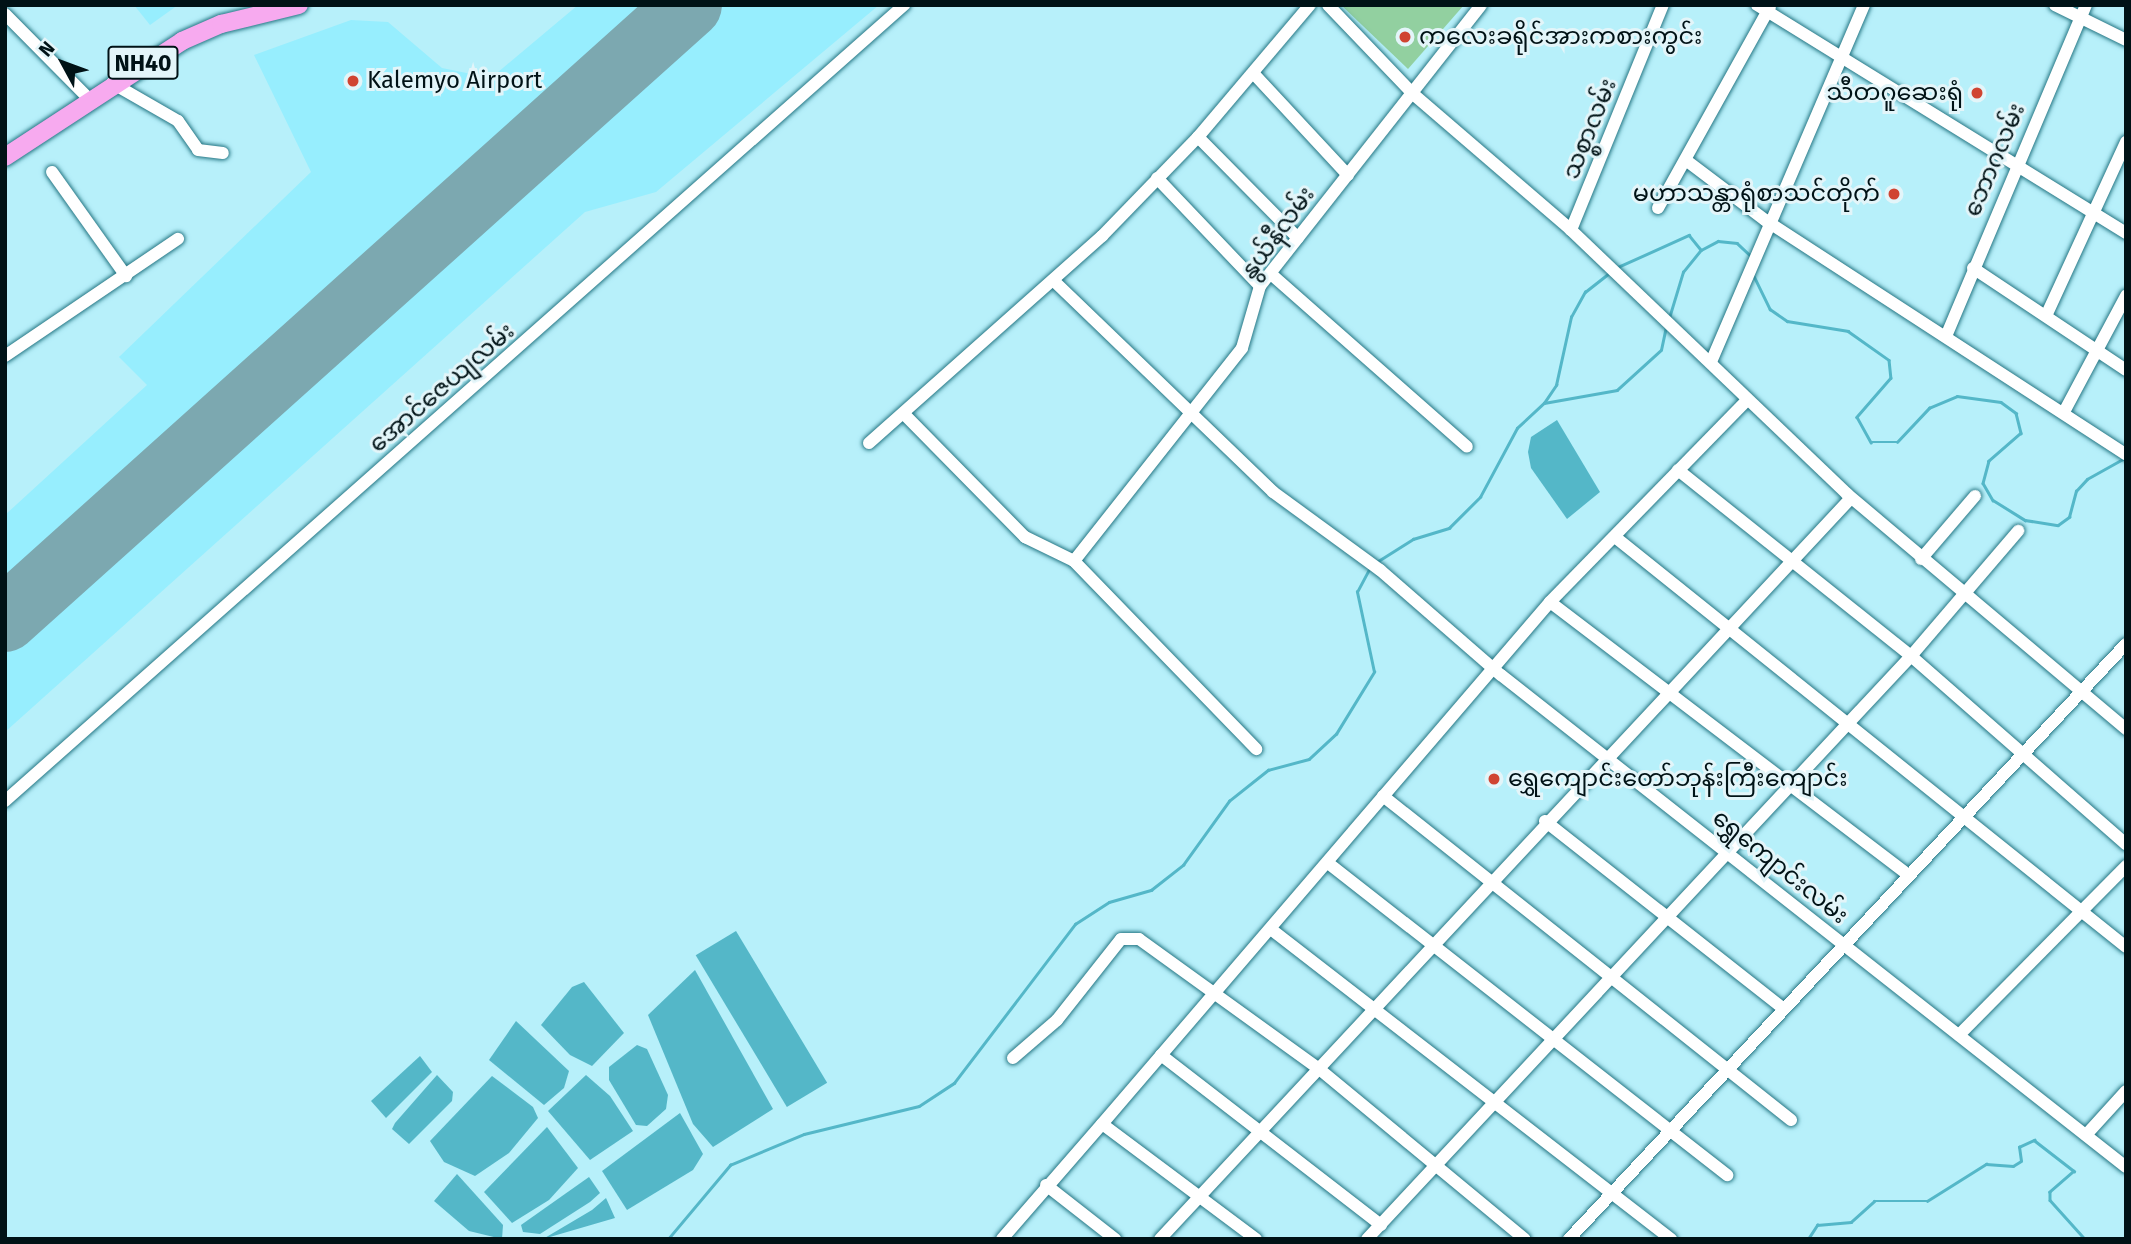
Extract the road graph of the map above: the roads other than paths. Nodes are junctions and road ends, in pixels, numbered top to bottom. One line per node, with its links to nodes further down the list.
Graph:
1 (299, 5): 18 (highway, NH40)
2 (904, 5): 79 (street, အောင်ဇေယျလမ်း)
3 (1310, 5): 17 (street)
4 (1328, 5): 19 (street)
5 (1481, 5): 19 (street, နွယ်နီလမ်း)
6 (1662, 5): 33 (street, သစ္စာလမ်း)
7 (1864, 5): 16 (street)
8 (2055, 5): 12 (street)
9 (2086, 5): 12 (street, ဘောဂလမ်း)
10 (1765, 7): 16 (street); 25 (street)
11 (5, 14): 13 (street)
12 (2081, 18): 15 (street); 26 (street, ဘောဂလမ်း)
13 (17, 25): 14 (street); 20 (street)
14 (5, 34)
15 (2126, 40)
16 (1842, 58): 26 (street); 32 (street)
17 (1254, 74): 21 (street); 28 (street)
18 (112, 83): 20 (highway, NH40); 23 (street)
19 (1412, 93): 28 (street, နွယ်နီလမ်း); 33 (street)
20 (90, 100): 24 (highway, NH40)
21 (1198, 137): 29 (street); 35 (street)
22 (2126, 142): 31 (street)
23 (223, 153)
24 (5, 158)
25 (1687, 160): 30 (street); 32 (street)
26 (2013, 166): 31 (street); 37 (street, ဘောဂလမ်း)
27 (52, 172): 39 (street)
28 (1348, 175): 35 (street, နွယ်နီလမ်း)
29 (1157, 178): 40 (street); 41 (street)
30 (1658, 208)
31 (2091, 211): 34 (street); 43 (street)
32 (1774, 225): 44 (street); 47 (street)
33 (1572, 230): 47 (street)
34 (2126, 233)
35 (1298, 238): 38 (street, နွယ်နီလမ်း)
36 (178, 239): 39 (street)
37 (1973, 268): 43 (street); 44 (street, ဘောဂလမ်း)
38 (1271, 274): 41 (street, နွယ်နီလမ်း); 54 (street)
39 (126, 276): 46 (street)
40 (1055, 282): 51 (street, ရွှေကျောင်းလမ်း); 52 (street)
41 (1260, 286): 51 (street, နွယ်နီလမ်း)
42 (2126, 296): 45 (street)
43 (2046, 316): 45 (street)
44 (1947, 334): 50 (street)
45 (2097, 350): 48 (street); 50 (street)
46 (5, 356)
47 (1710, 362): 49 (street)
48 (2126, 370)
49 (1747, 400): 56 (street); 58 (street)
50 (2064, 412): 55 (street)
51 (1187, 413): 62 (street, နွယ်နီလမ်း); 69 (street, ရွှေကျောင်းလမ်း)
52 (904, 414): 53 (street); 62 (street)
53 (869, 443)
54 (1467, 447)
55 (2126, 454)
56 (1678, 470): 60 (street); 63 (street)
57 (1975, 496): 61 (street)
58 (1851, 498): 61 (street); 63 (street)
59 (2018, 531): 64 (street)
60 (1615, 537): 65 (street); 66 (street)
61 (1921, 559): 64 (street)
62 (1074, 561): 74 (street)
63 (1792, 567): 66 (street); 68 (street)
64 (1965, 596): 68 (street); 70 (street)
65 (1550, 602): 69 (street); 71 (street)
66 (1730, 631): 71 (street); 72 (street)
67 (2126, 643): 70 (street)
68 (1911, 656): 72 (street); 75 (street)
69 (1493, 668): 76 (street, ရွှေကျောင်းလမ်း); 78 (street)
70 (2081, 692): 73 (street); 75 (street)
71 (1668, 694): 76 (street); 77 (street)
72 (1850, 723): 77 (street); 80 (street)
73 (2126, 729)
74 (1256, 749)
75 (2023, 754): 80 (street); 82 (street)
76 (1606, 757): 81 (street); 83 (street, ရွှေကျောင်းလမ်း)
77 (1788, 787): 83 (street); 86 (street)
78 (1383, 796): 84 (street); 87 (street)
79 (5, 801)
80 (1965, 815): 86 (street); 88 (street)
81 (1545, 821): 87 (street); 89 (street)
82 (2126, 844)
83 (1726, 850): 89 (street); 91 (street, ရွှေကျောင်းလမ်း)
84 (1328, 863): 90 (street); 93 (street)
85 (2126, 866): 88 (street)
86 (1909, 875): 91 (street)
87 (1489, 884): 93 (street); 94 (street)
88 (2081, 911): 92 (street); 98 (street)
89 (1667, 915): 94 (street); 96 (street)
90 (1272, 930): 95 (street); 97 (street)
91 (1844, 945): 96 (street); 98 (street, ရွှေကျောင်းလမ်း)
92 (2126, 947)
93 (1431, 948): 97 (street); 99 (street)
94 (1607, 978): 99 (street); 103 (street)
95 (1218, 992): 100 (street); 101 (street); 102 (street)
96 (1783, 1009): 103 (street)
97 (1373, 1011): 102 (street); 105 (street)
98 (1959, 1035): 110 (street, ရွှေကျောင်းလမ်း)
99 (1552, 1040): 105 (street); 108 (street)
100 (1161, 1055): 107 (street); 109 (street)
101 (1013, 1058)
102 (1318, 1068): 109 (street); 111 (street)
103 (1726, 1068): 106 (street); 108 (street)
104 (2126, 1091): 110 (street)
105 (1494, 1101): 111 (street); 115 (street)
106 (1791, 1120)
107 (1102, 1124): 114 (street); 116 (street)
108 (1669, 1130): 113 (street); 115 (street)
109 (1259, 1133): 116 (street); 117 (street)
110 (2086, 1135): 112 (street, ရွှေကျောင်းလမ်း)
111 (1434, 1165): 117 (street); 123 (street)
112 (2126, 1167)
113 (1727, 1175)
114 (1046, 1185): 118 (street); 119 (street)
115 (1611, 1192): 124 (street); 125 (street)
116 (1199, 1198): 120 (street); 121 (street)
117 (1381, 1225): 122 (street)
118 (1002, 1239)
119 (1115, 1239)
120 (1160, 1239)
121 (1256, 1239)
122 (1367, 1239)
123 (1525, 1239)
124 (1569, 1239)
125 (1671, 1239)

